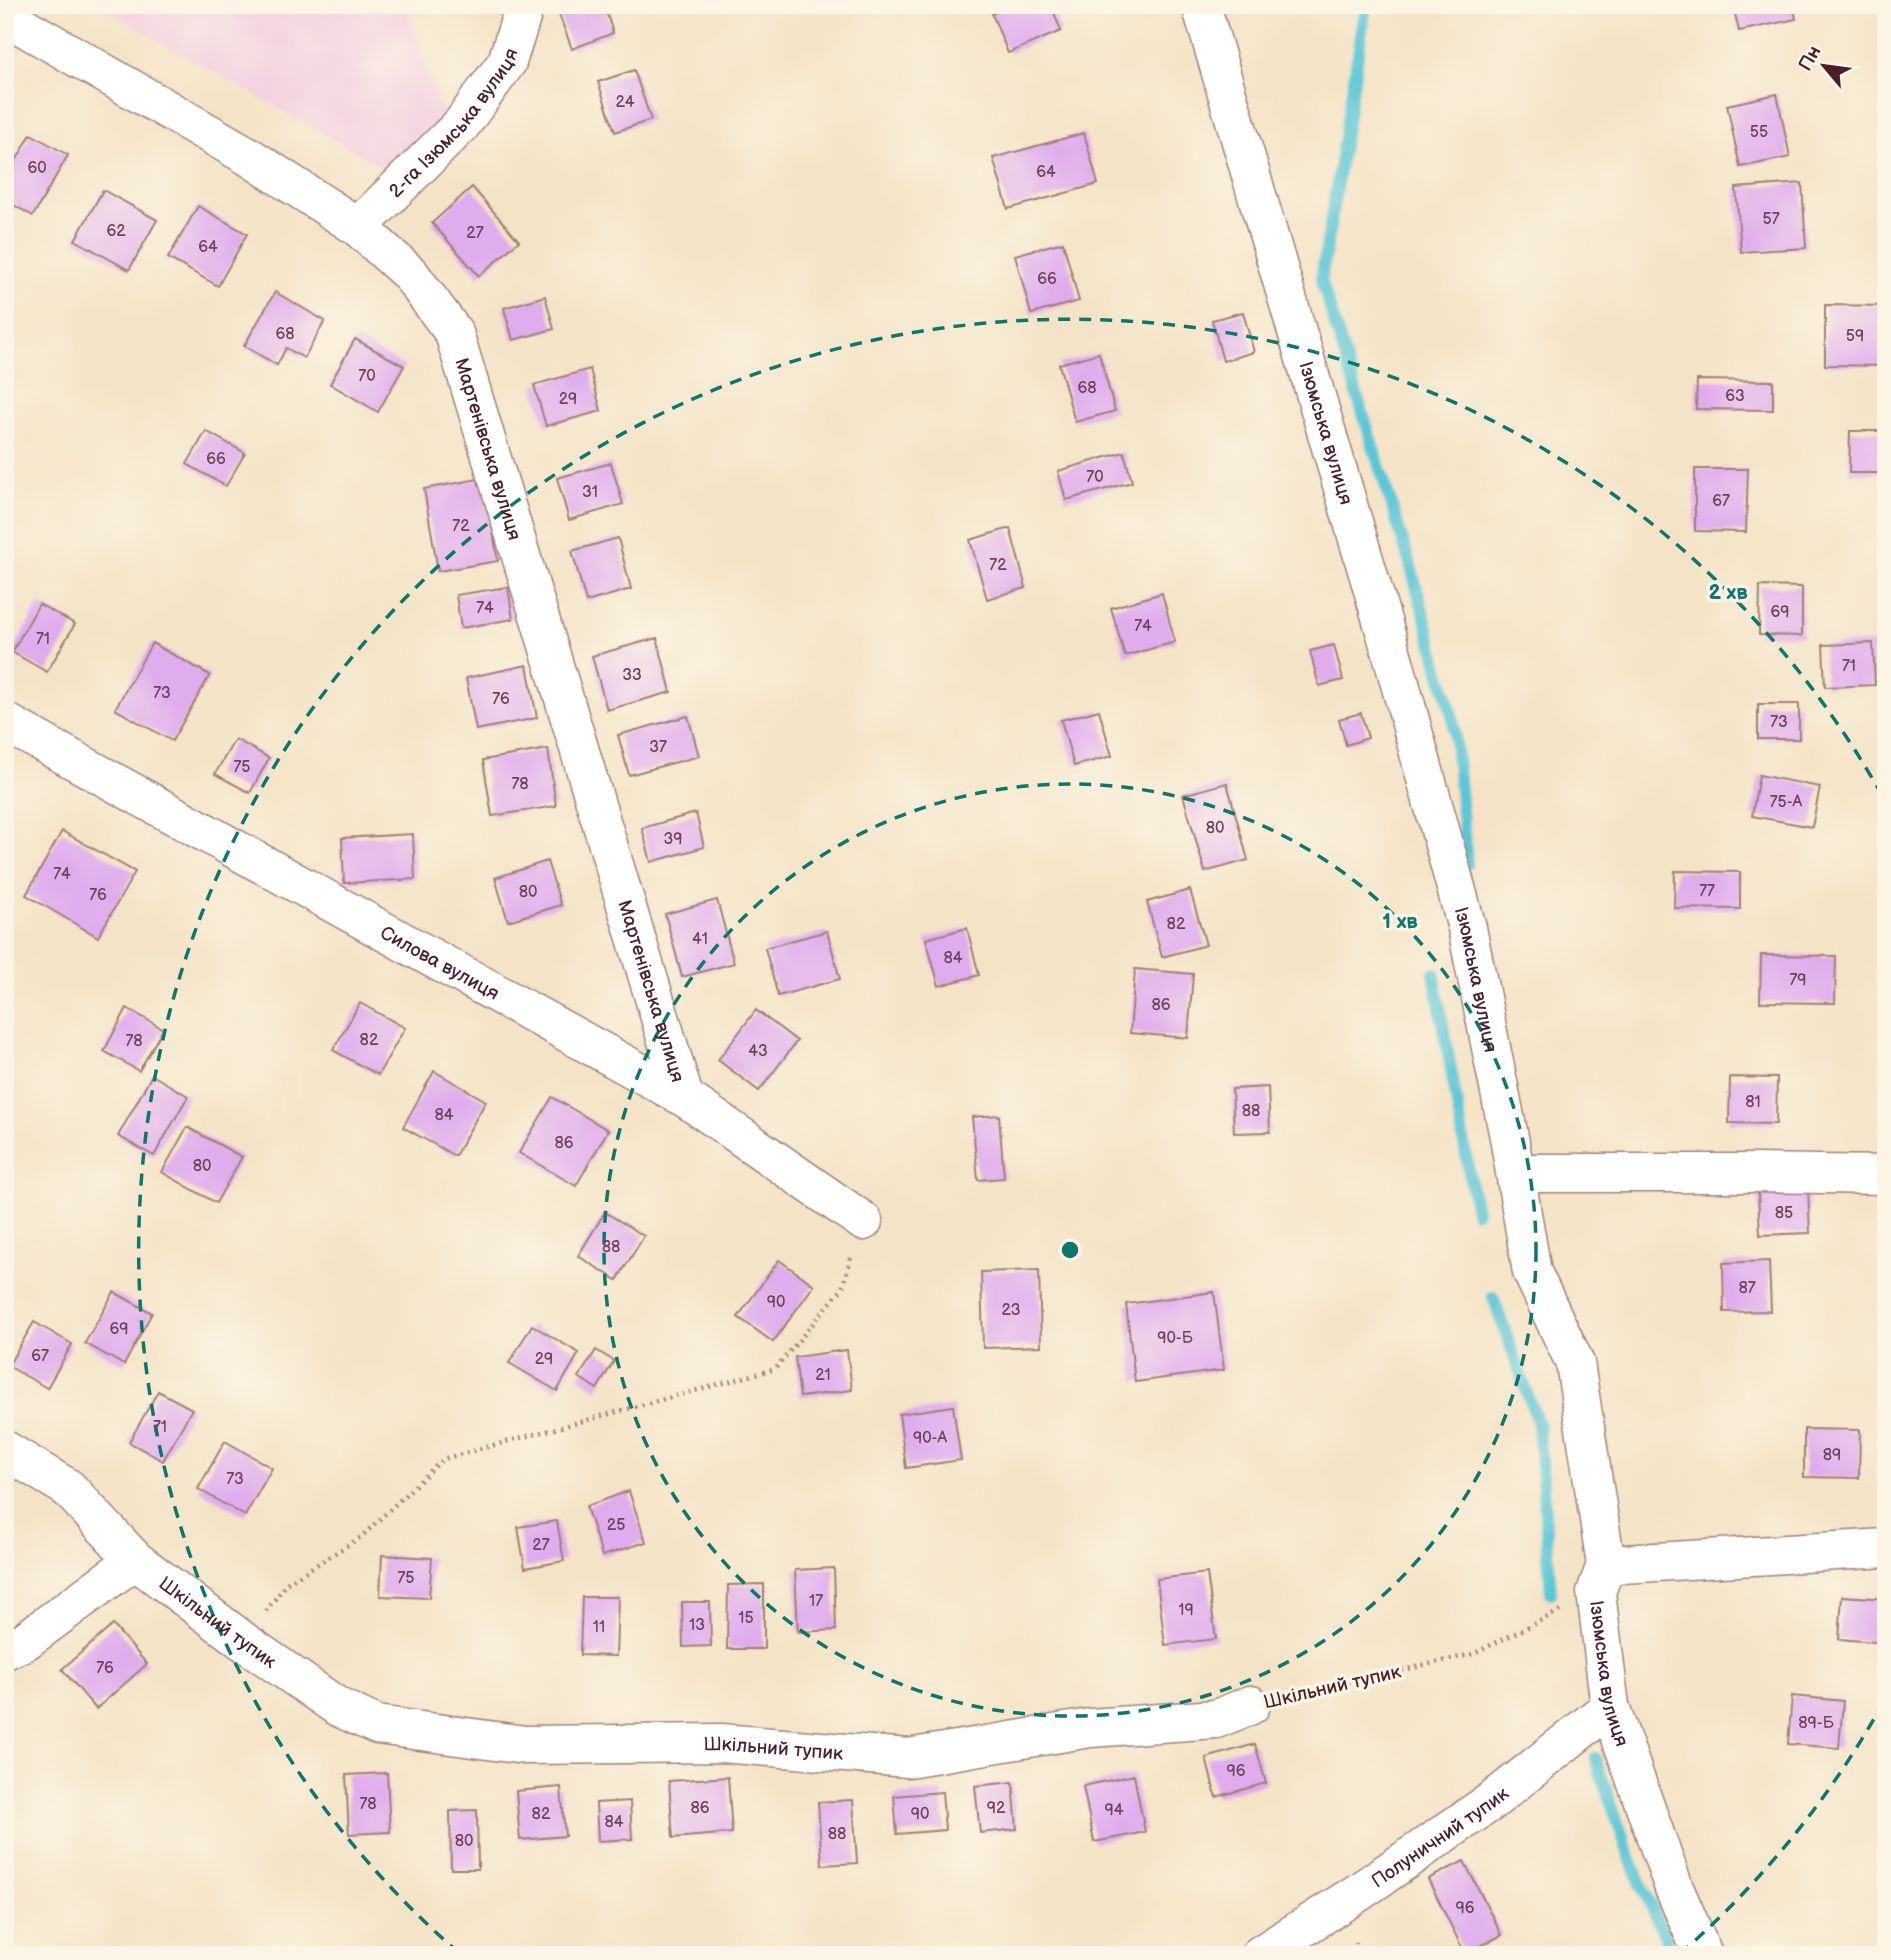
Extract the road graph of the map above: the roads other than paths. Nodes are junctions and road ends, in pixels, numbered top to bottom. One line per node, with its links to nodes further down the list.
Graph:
1 (525, 5): 4 (street, 2-га Ізюмська вулиця)
2 (1201, 5): 7 (street, Ізюмська вулиця)
3 (5, 16): 4 (street, Мартенівська вулиця)
4 (358, 227): 6 (street, Мартенівська вулиця)
5 (5, 722): 6 (street, Силова вулиця)
6 (684, 1097): 9 (street, Силова вулиця)
7 (1516, 1174): 8 (street); 13 (street, Ізюмська вулиця)
8 (1886, 1175)
9 (863, 1221)
10 (5, 1450): 12 (street, Шкільний тупик)
11 (1886, 1548): 13 (street)
12 (135, 1560): 14 (street); 15 (street, Шкільний тупик)
13 (1601, 1579): 16 (street, Ізюмська вулиця)
14 (5, 1650)
15 (1251, 1705)
16 (1610, 1707): 17 (street, Полуничний тупик); 18 (street, Ізюмська вулиця)
17 (1260, 1955)
18 (1703, 1955)

